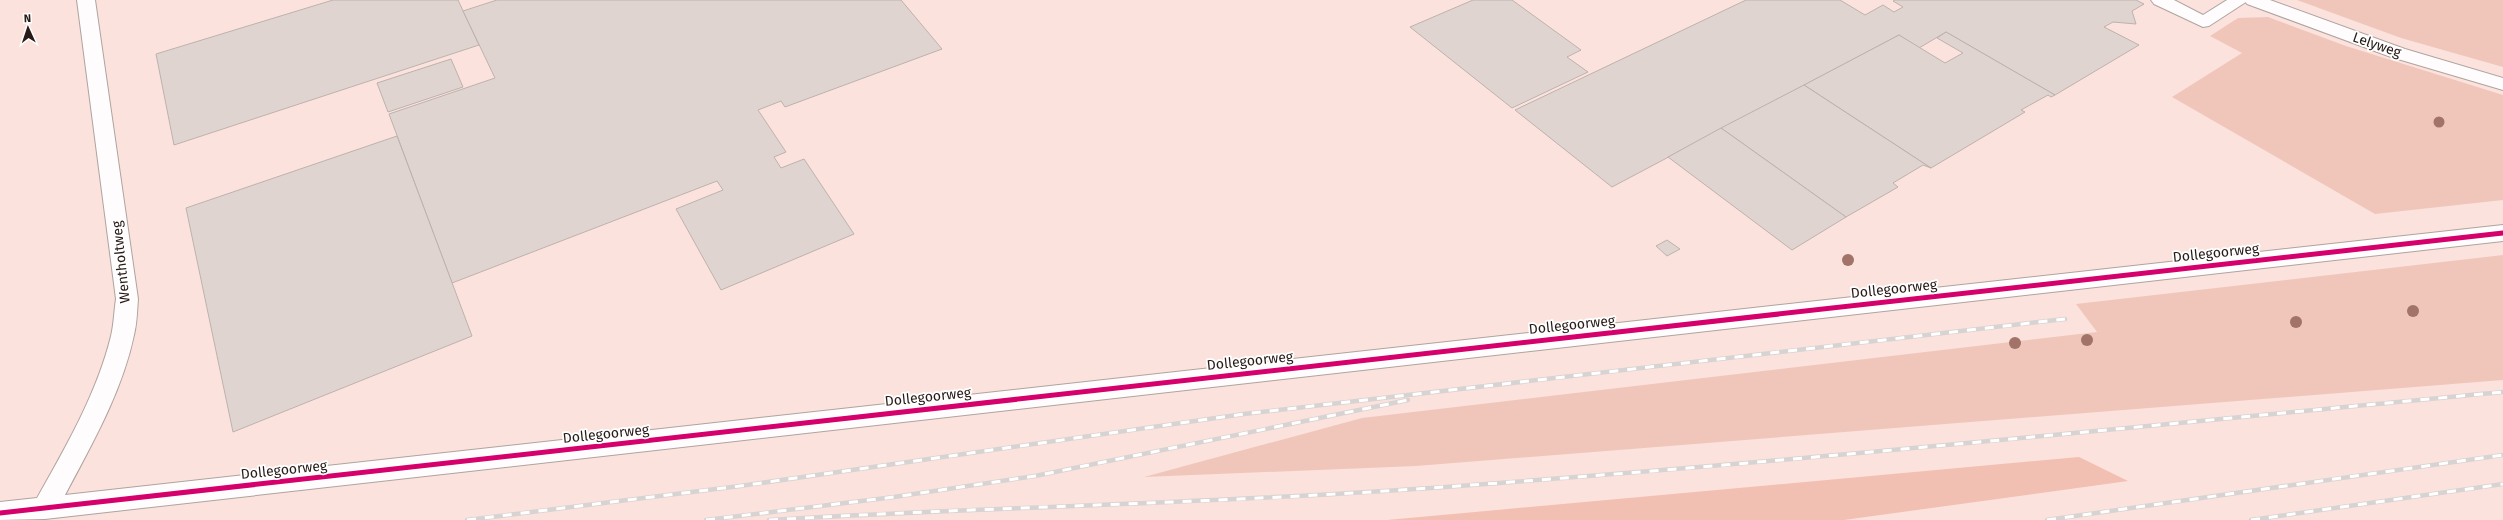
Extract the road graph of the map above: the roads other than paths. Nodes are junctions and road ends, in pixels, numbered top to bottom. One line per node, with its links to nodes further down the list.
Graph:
1 (86, 0): 7 (street, Wentholtweg)
2 (2160, 0): 3 (street)
3 (2240, 0)
4 (2253, 0): 5 (street, Lelyweg)
5 (2503, 84)
6 (2503, 233): 7 (street, Dollegoorweg)
7 (45, 508): 8 (street, Dollegoorweg)
8 (0, 513)

